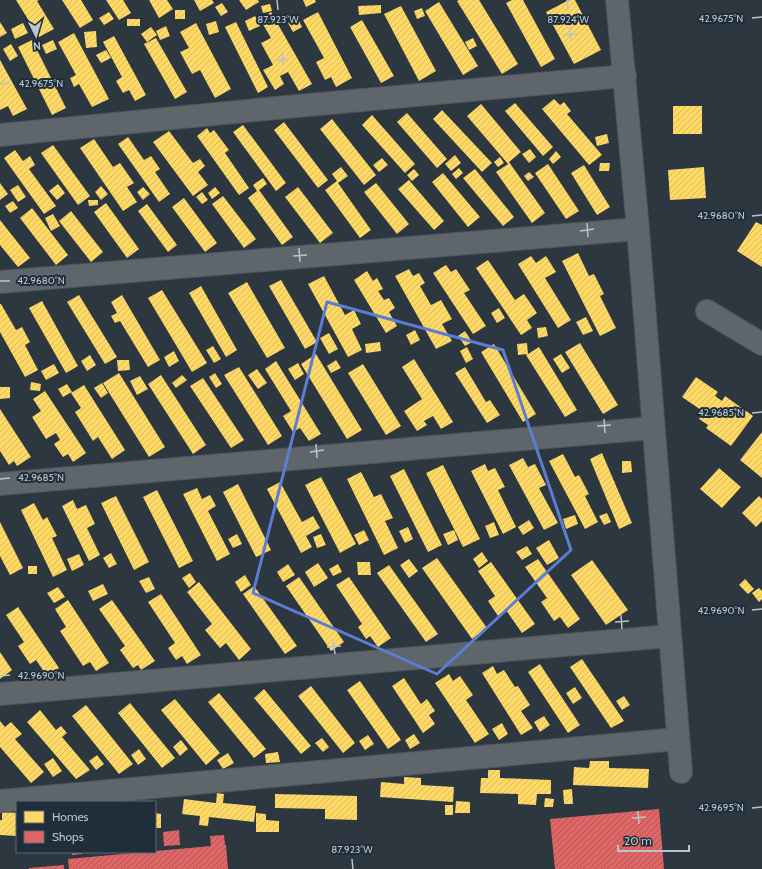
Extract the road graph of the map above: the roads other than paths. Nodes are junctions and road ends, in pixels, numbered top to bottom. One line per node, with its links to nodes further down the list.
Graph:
1 (617, 0): 2 (street)
2 (624, 76): 3 (street); 4 (street)
3 (0, 135)
4 (638, 229): 5 (street); 8 (street)
5 (0, 282)
6 (707, 311): 7 (street)
7 (762, 344)
8 (653, 428): 9 (street); 10 (street)
9 (0, 484)
10 (670, 636): 11 (street); 12 (street)
11 (0, 694)
12 (678, 739): 13 (street); 14 (street)
13 (681, 772)
14 (0, 801)

